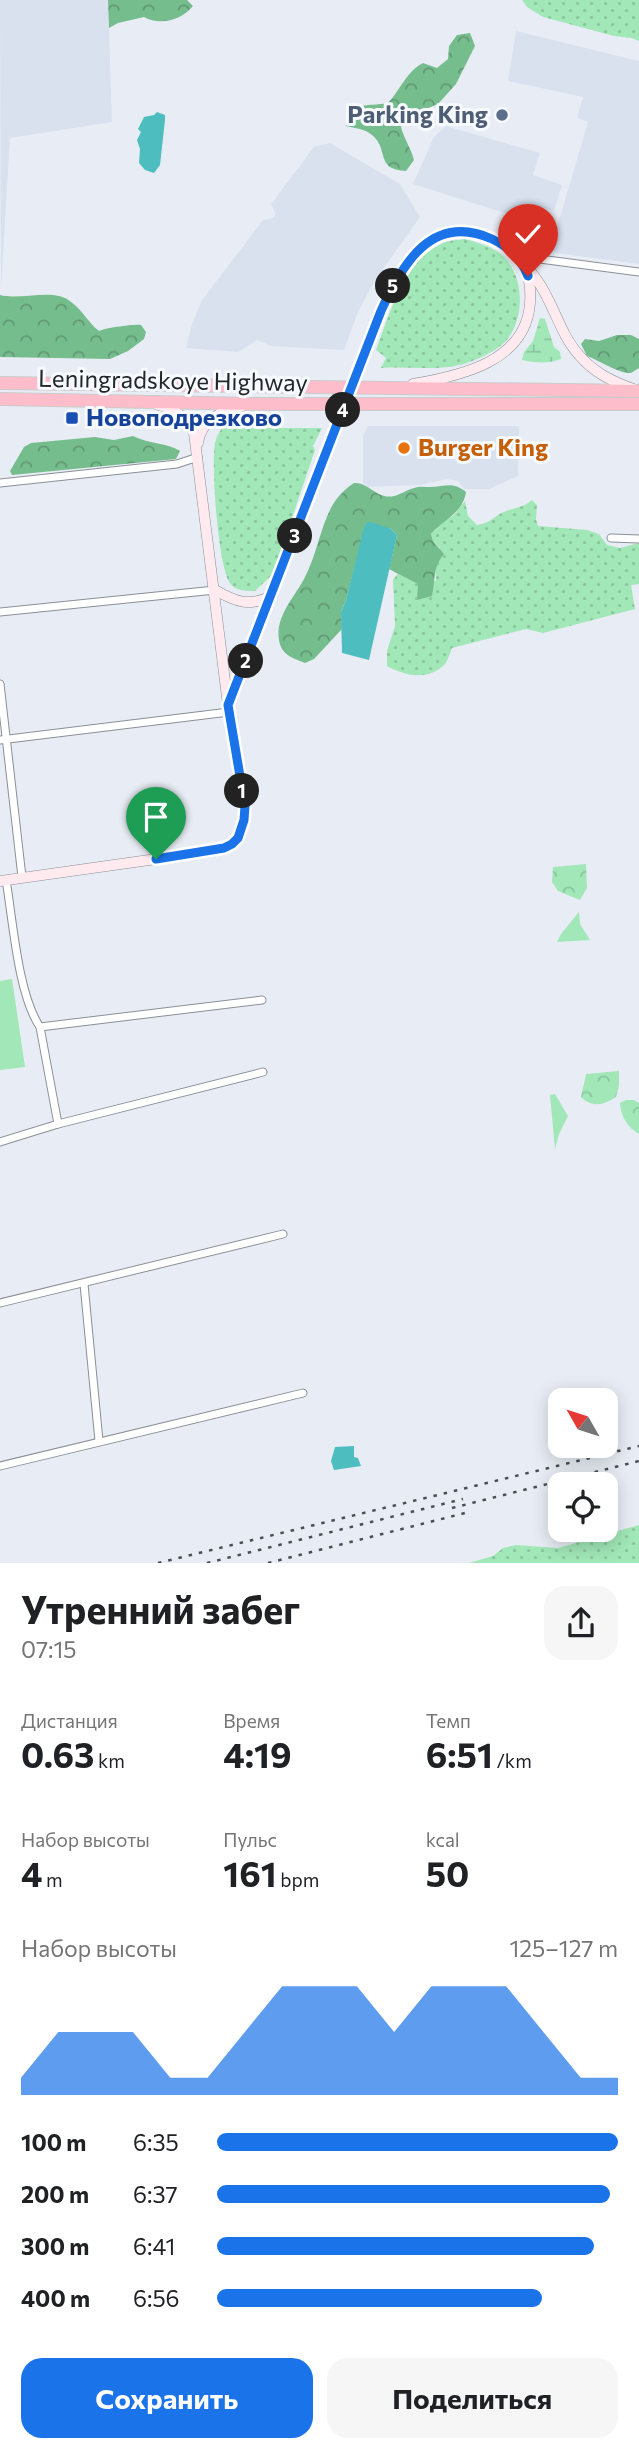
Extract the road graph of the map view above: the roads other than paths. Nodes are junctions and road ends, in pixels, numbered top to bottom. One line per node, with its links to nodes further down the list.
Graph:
1 (520, 260): 2 (street); 4 (street); 5 (street); 14 (street, bridge)
2 (639, 272)
3 (0, 383): 4 (highway, Leningradskoye Highway)
4 (388, 388): 5 (highway, Leningradskoye Highway)
5 (638, 395): 8 (highway, Leningradskoye Highway)
6 (0, 399): 7 (highway, Leningradskoye Highway)
7 (144, 402): 8 (highway, Leningradskoye Highway); 9 (street)
8 (262, 404): 9 (street)
9 (198, 457): 10 (street); 13 (street)
10 (0, 483)
11 (611, 538): 12 (street)
12 (639, 539)
13 (215, 590): 14 (street); 15 (street); 17 (street)
14 (272, 596): 17 (street)
15 (0, 612)
16 (0, 684): 18 (street)
17 (229, 709): 18 (street); 19 (street)
18 (3, 740): 19 (street)
19 (22, 877): 20 (street)
20 (3, 880): 22 (street)
21 (262, 1000): 22 (street)
22 (40, 1027): 24 (street)
23 (263, 1072): 24 (street)
24 (58, 1124): 25 (street)
25 (0, 1142)
26 (284, 1234): 27 (street)
27 (83, 1283): 28 (street); 30 (street)
28 (0, 1303)
29 (303, 1393): 30 (street)
30 (99, 1441): 31 (street)
31 (0, 1465)

